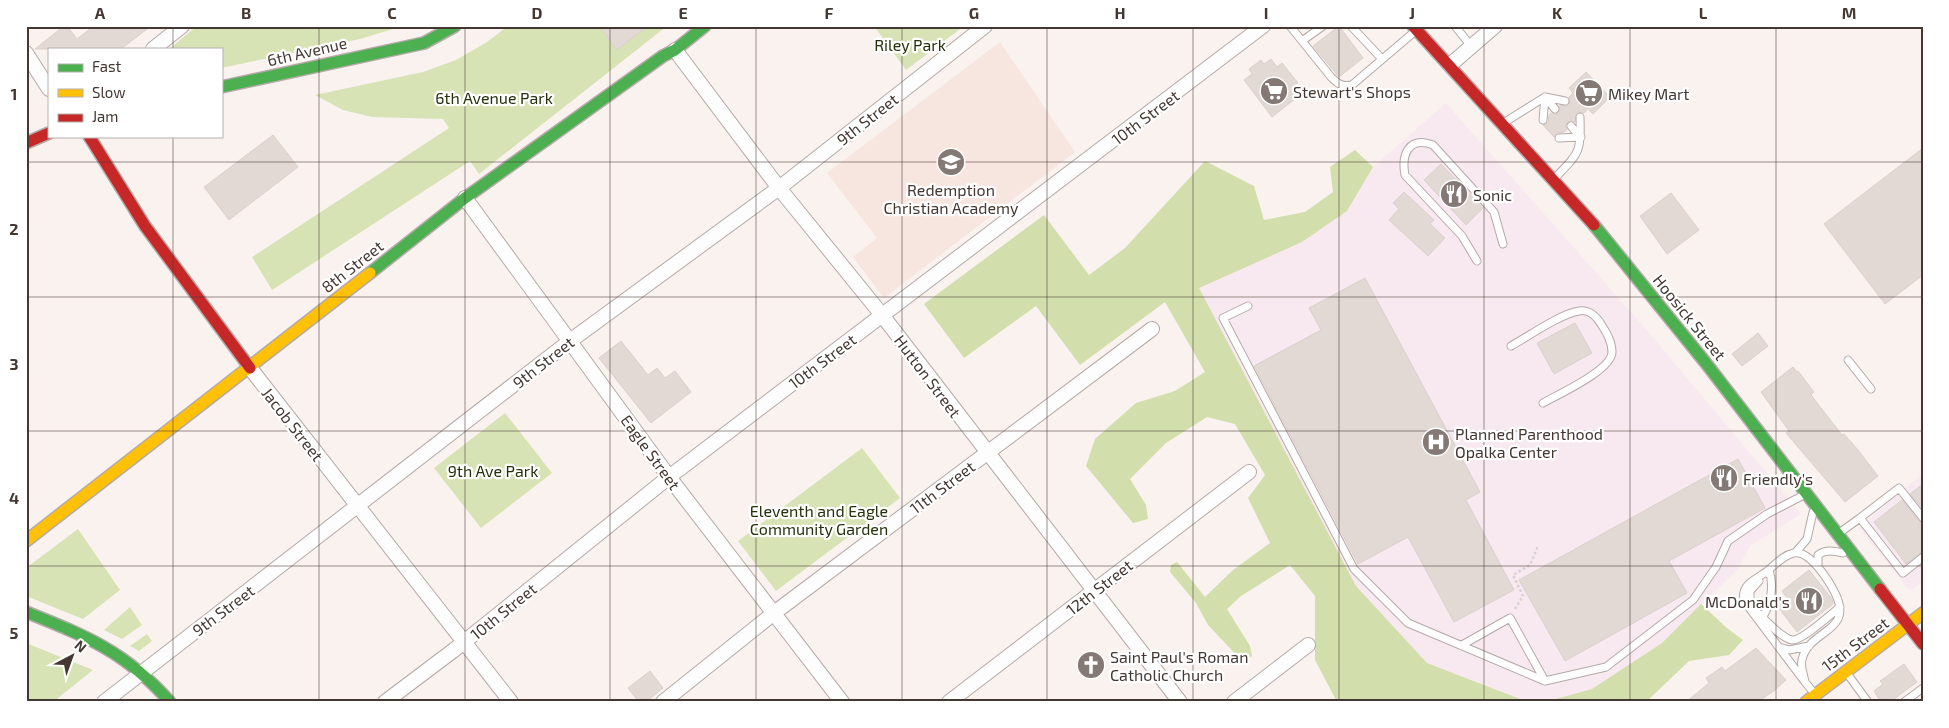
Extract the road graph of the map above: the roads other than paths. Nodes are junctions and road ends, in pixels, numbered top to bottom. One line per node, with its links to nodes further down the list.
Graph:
1 (182, 26): 14 (street)
2 (455, 26): 20 (main road, 6th Avenue)
3 (705, 26): 15 (main road, 8th Street)
4 (985, 26): 34 (street, 9th Street)
5 (1263, 26): 39 (street, 10th Street)
6 (1290, 26): 12 (lane)
7 (1323, 26): 12 (lane)
8 (1351, 26): 17 (lane)
9 (1455, 26): 13 (lane)
10 (1494, 26): 13 (street)
11 (1414, 28): 17 (lane); 18 (main road, Hoosick Street)
12 (1302, 41): 17 (lane)
13 (1471, 46): 18 (street)
14 (154, 48)
15 (675, 50): 34 (street, Hutton Street); 35 (main road, 8th Street)
16 (26, 53): 19 (street)
17 (1382, 59)
18 (1450, 65): 26 (main road, Hoosick Street)
19 (48, 87)
20 (222, 87)
21 (1545, 97): 22 (lane); 23 (lane); 25 (lane); 26 (lane)
22 (1565, 101)
23 (1555, 109)
24 (1580, 117): 29 (lane)
25 (1543, 120)
26 (1503, 123): 33 (main road, Hoosick Street)
27 (1571, 126): 29 (lane)
28 (48, 133): 32 (main road)
29 (1581, 137): 31 (lane); 33 (lane)
30 (90, 138): 44 (main road, Jacob Street)
31 (1559, 138)
32 (26, 143)
33 (1554, 179): 50 (main road, Hoosick Street)
34 (779, 188): 39 (street, Hutton Street); 41 (street, 9th Street)
35 (465, 198): 41 (street, Eagle Street); 44 (main road, 8th Street)
36 (1503, 244): 37 (lane)
37 (1477, 261)
38 (1248, 306): 71 (lane)
39 (882, 316): 47 (street, Hutton Street); 49 (street, 10th Street)
40 (1152, 328): 47 (street, 11th Street)
41 (570, 341): 49 (street, Eagle Street); 51 (street, 9th Street)
42 (1511, 346): 46 (lane)
43 (1848, 360): 45 (lane)
44 (250, 368): 51 (street, Jacob Street); 55 (main road, 8th Street)
45 (1871, 389)
46 (1543, 403)
47 (987, 453): 61 (street, Hutton Street); 64 (street, 11th Street)
48 (1249, 472): 61 (street, 12th Street)
49 (669, 477): 64 (street, Eagle Street); 68 (street, 10th Street)
50 (1810, 498): 54 (main road, Hoosick Street); 56 (lane); 76 (lane)
51 (357, 507): 68 (street, Jacob Street); 75 (street, 9th Street)
52 (1860, 518): 53 (lane); 54 (lane); 57 (lane)
53 (1923, 518)
54 (1838, 534): 58 (main road, Hoosick Street)
55 (26, 541)
56 (1796, 552): 59 (lane); 60 (lane)
57 (1923, 557)
58 (1860, 562): 60 (lane); 67 (main road, Hoosick Street)
59 (1769, 570): 66 (lane); 66 (lane); 73 (lane)
60 (1819, 570): 62 (lane)
61 (1094, 590): 86 (street, 12th Street); 87 (street, Hutton Street)
62 (1840, 607): 66 (lane); 72 (lane)
63 (26, 612): 75 (main road)
64 (774, 613): 84 (street, 11th Street); 85 (street, Eagle Street)
65 (1923, 613): 67 (main road, 15th Street)
66 (1763, 616)
67 (1908, 624): 69 (main road, Hoosick Street); 74 (main road, 15th Street)
68 (465, 642): 82 (street, 10th Street); 83 (street, Jacob Street)
69 (1923, 644)
70 (1308, 645): 88 (street)
71 (1462, 645): 76 (lane); 76 (lane)
72 (1809, 646): 73 (lane); 77 (lane)
73 (1778, 647): 77 (lane)
74 (1846, 671): 79 (main road, 15th Street); 89 (lane)
75 (143, 672): 80 (street, 9th Street); 81 (main road)
76 (1546, 681)
77 (1805, 682): 79 (lane)
78 (1923, 688): 90 (lane)
79 (1811, 698)
80 (104, 702)
81 (170, 702)
82 (385, 702)
83 (511, 702)
84 (663, 702)
85 (842, 702)
86 (949, 702)
87 (1180, 702)
88 (1234, 702)
89 (1868, 702)
90 (1904, 702)

